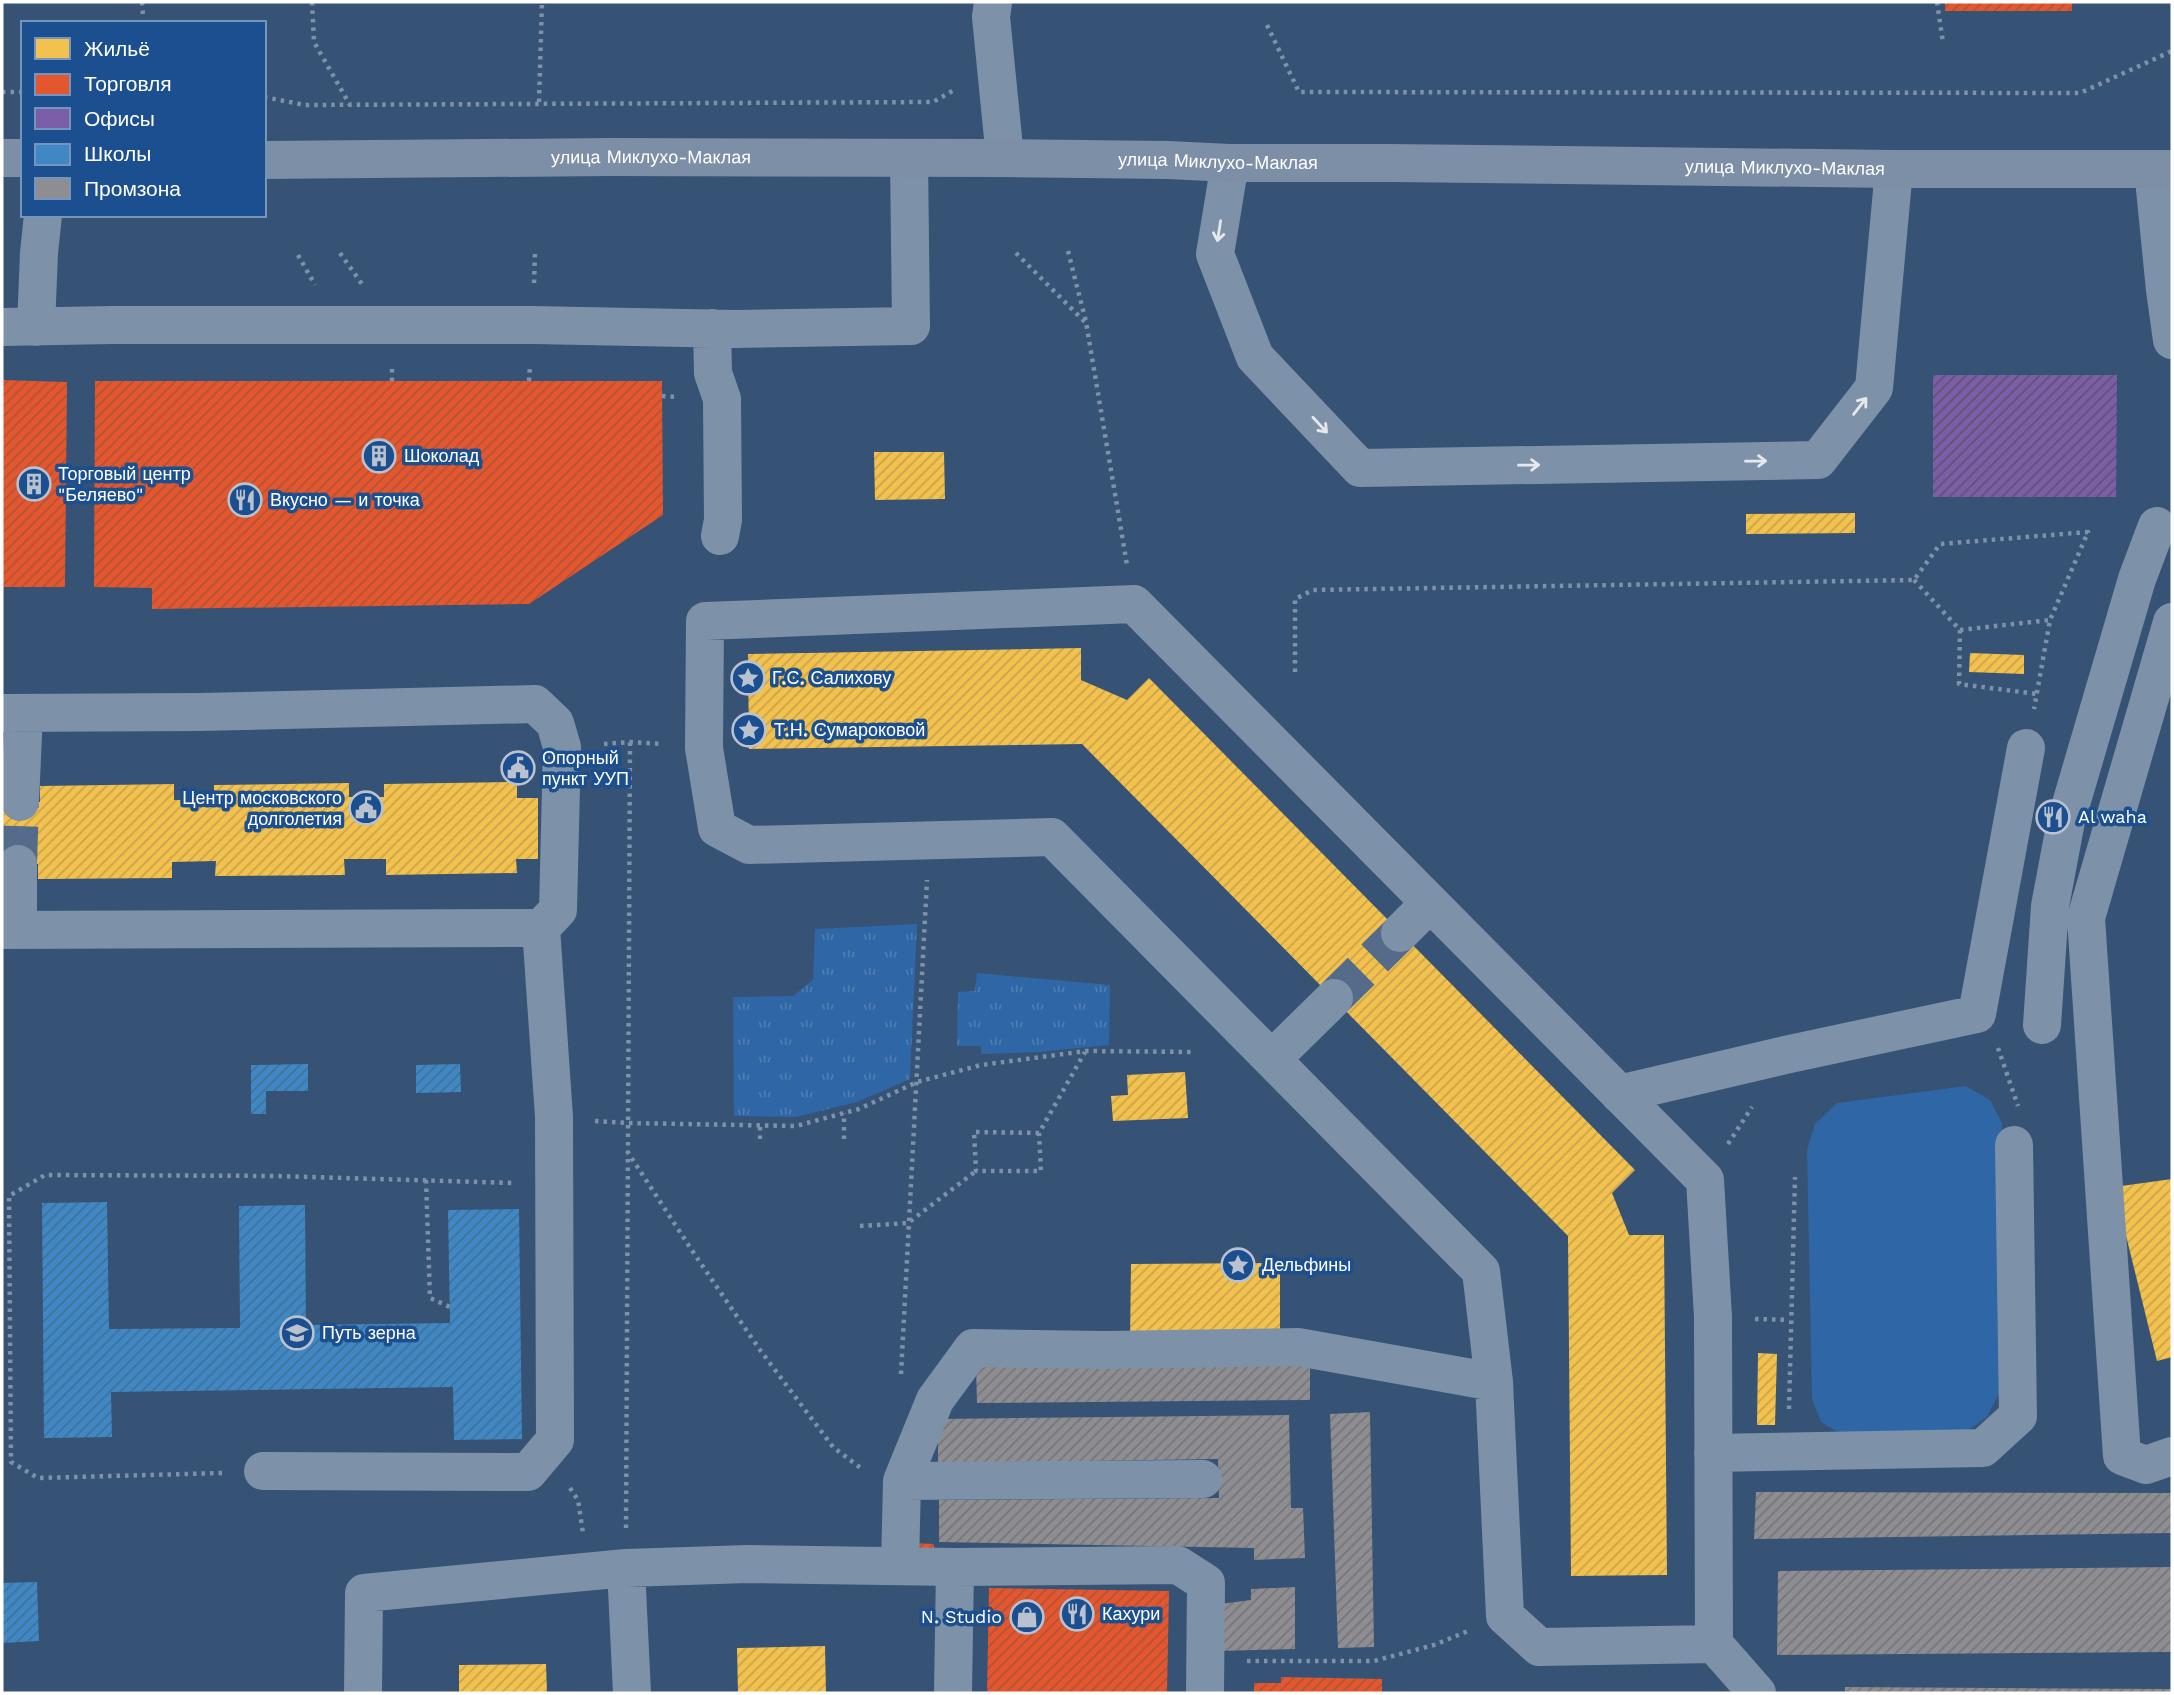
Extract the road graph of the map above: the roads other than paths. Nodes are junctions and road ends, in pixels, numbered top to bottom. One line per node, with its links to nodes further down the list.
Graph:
1 (993, 2): 5 (lane)
2 (2, 158): 3 (main road)
3 (21, 158)
4 (909, 158): 5 (main road, улица Миклухо-Маклая); 6 (main road, улица Миклухо-Маклая); 12 (lane)
5 (1005, 158): 7 (main road, улица Миклухо-Маклая)
6 (266, 160)
7 (1230, 163): 8 (main road, улица Миклухо-Маклая); 8 (lane, one-way to 8)
8 (1894, 169): 9 (main road, улица Миклухо-Маклая)
9 (2163, 169): 13 (lane)
10 (43, 217): 11 (lane)
11 (19, 327): 12 (lane)
12 (724, 329): 15 (lane)
13 (2172, 340)
14 (2157, 526): 26 (lane)
15 (720, 537)
16 (2172, 622): 32 (lane)
17 (13, 713): 19 (lane); 22 (lane)
18 (2026, 748): 28 (lane)
19 (20, 802)
20 (18, 864): 23 (lane)
21 (1430, 903): 24 (lane); 27 (lane); 28 (lane)
22 (541, 928): 23 (lane); 33 (lane)
23 (10, 930)
24 (1400, 933)
25 (1334, 998): 27 (lane)
26 (2042, 1026)
27 (1272, 1059): 30 (lane)
28 (1619, 1094): 31 (lane)
29 (2018, 1130): 31 (lane)
30 (1494, 1382): 35 (lane); 39 (lane)
31 (1713, 1453): 39 (lane)
32 (2172, 1456)
33 (262, 1471)
34 (1203, 1479): 35 (lane)
35 (902, 1481): 36 (lane)
36 (900, 1566): 37 (lane); 38 (lane)
37 (955, 1567): 40 (lane); 43 (lane)
38 (626, 1568): 41 (lane); 42 (lane)
39 (1714, 1644): 44 (lane)
40 (1205, 1677)
41 (363, 1693)
42 (632, 1693)
43 (953, 1693)
44 (1757, 1693)

